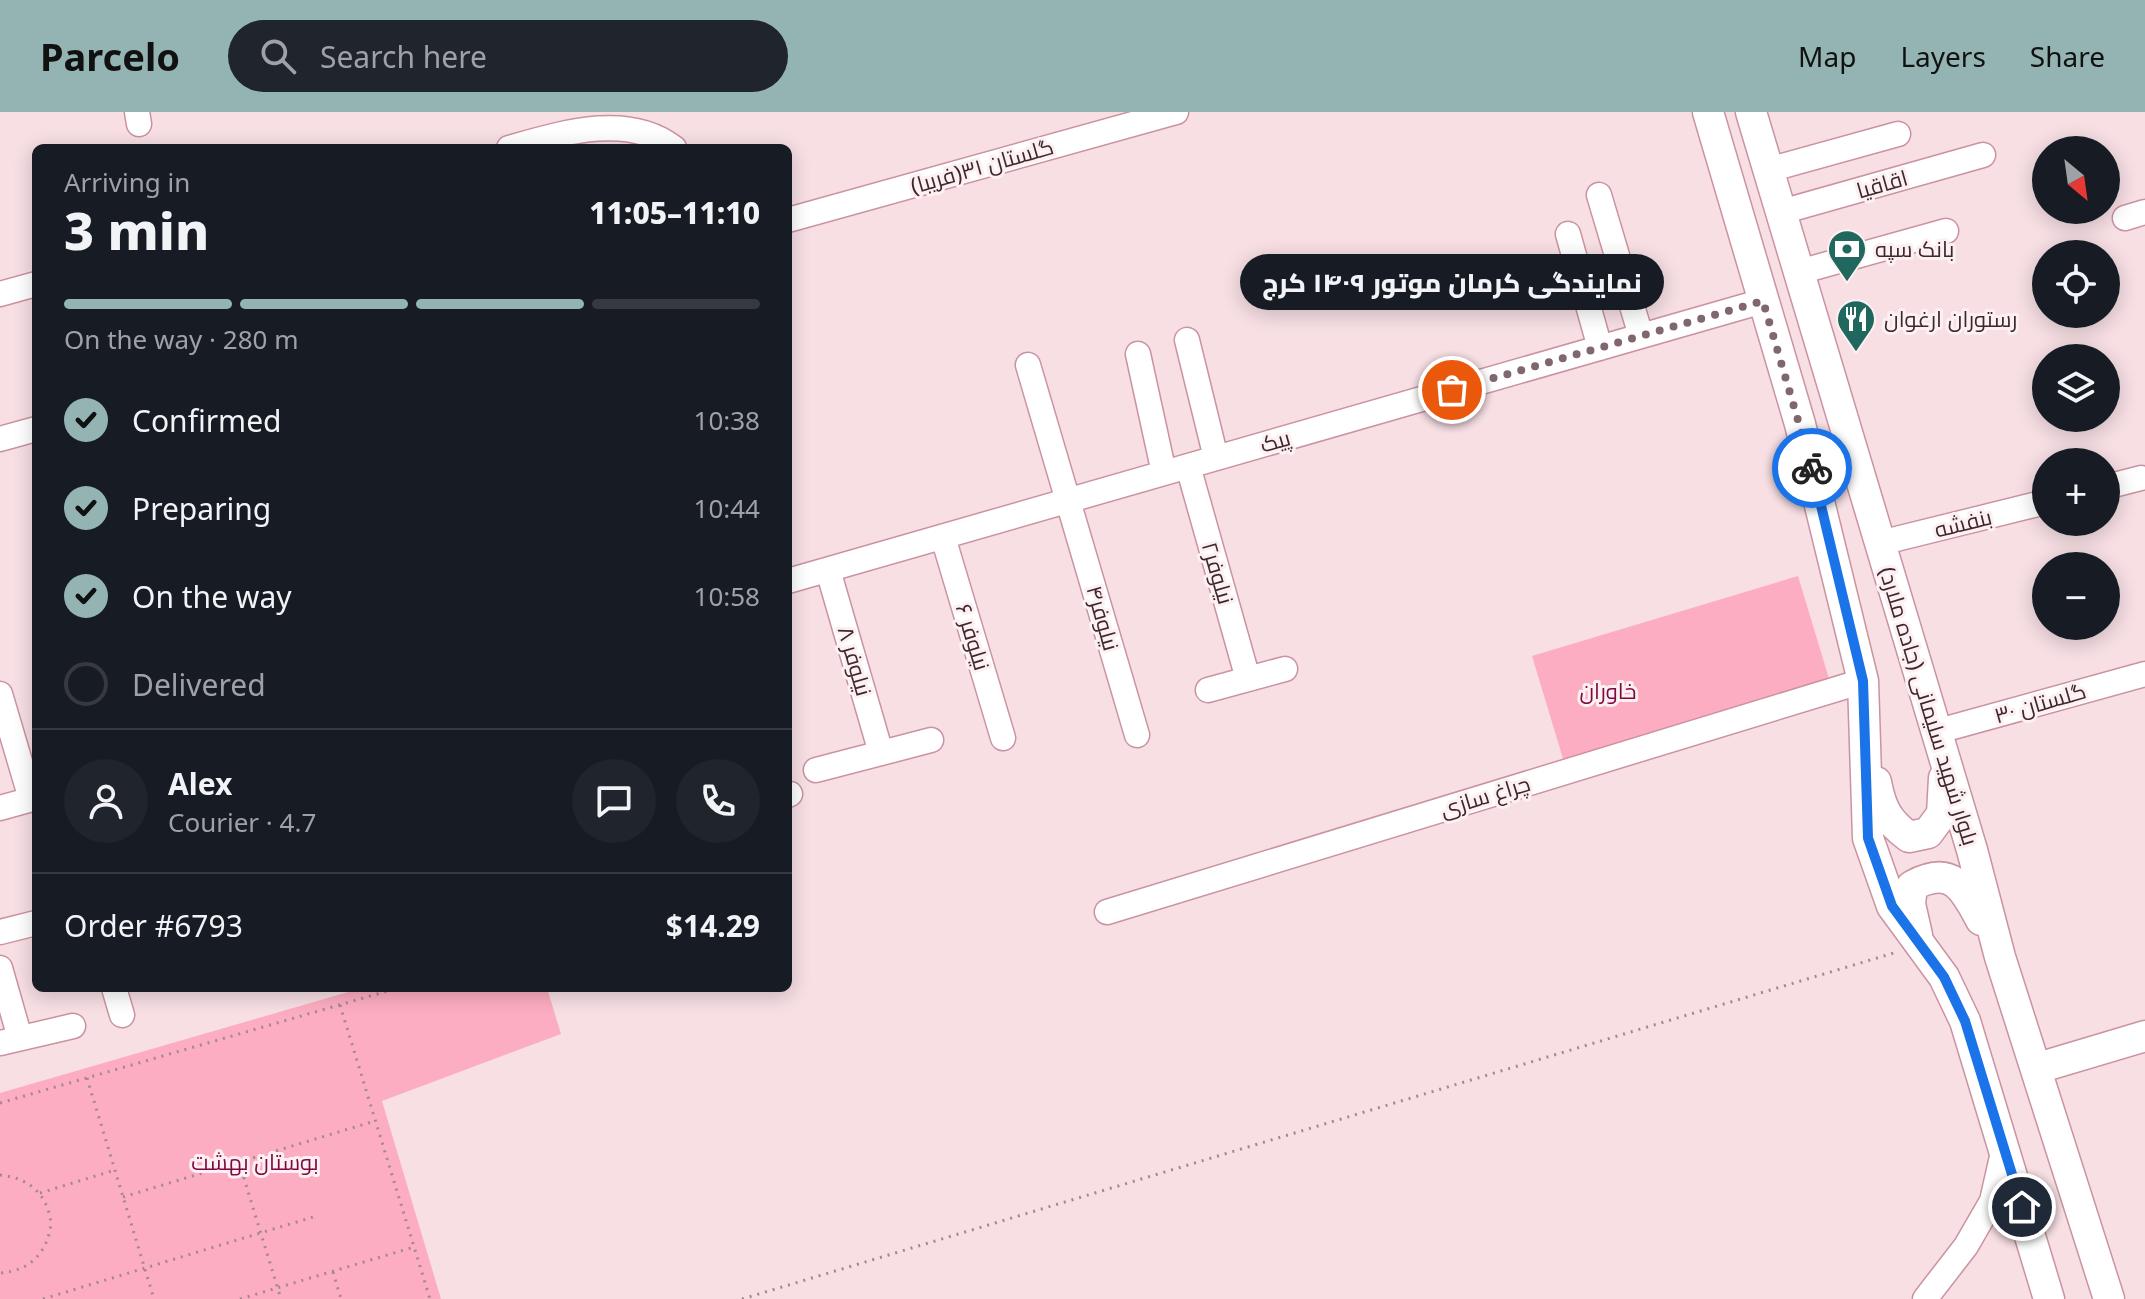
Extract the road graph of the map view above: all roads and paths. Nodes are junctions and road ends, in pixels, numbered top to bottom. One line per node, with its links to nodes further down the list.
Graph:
1 (1176, 112): 11 (street, گلستان ۳۱(فریبا))
2 (1708, 112): 17 (main road)
3 (1751, 112): 8 (main road, بلوار شهید سلیمانی (جاده ملارد))
4 (1898, 134): 8 (street)
5 (523, 144): 6 (street)
6 (670, 144)
7 (1983, 155): 10 (street, اقاقیا)
8 (1768, 170): 10 (main road, بلوار شهید سلیمانی (جاده ملارد))
9 (1599, 195): 18 (street)
10 (1781, 212): 14 (main road, بلوار شهید سلیمانی (جاده ملارد))
11 (792, 219)
12 (1946, 231): 14 (street)
13 (1568, 234): 20 (street)
14 (1799, 272): 33 (main road, بلوار شهید سلیمانی (جاده ملارد))
15 (32, 285): 16 (street)
16 (0, 294)
17 (1763, 301): 18 (street, پیک); 39 (main road)
18 (1641, 336): 20 (street, پیک)
19 (1187, 340): 25 (street)
20 (1600, 348): 25 (street, پیک)
21 (1138, 354): 27 (street)
22 (1028, 365): 30 (street, نیلوفر۴)
23 (32, 430): 24 (street)
24 (0, 439)
25 (1216, 458): 26 (street, پیک)
26 (1188, 466): 27 (street, پیک); 38 (street, نیلوفر۲)
27 (1164, 473): 30 (street, پیک)
28 (2141, 478): 29 (street)
29 (2120, 483)
30 (1070, 500): 32 (street, پیک); 43 (street, نیلوفر۴)
31 (2032, 505): 33 (street, بنفشه)
32 (943, 537): 34 (street, پیک); 45 (street, نیلوفر ۶)
33 (1880, 543): 42 (main road, بلوار شهید سلیمانی (جاده ملارد))
34 (828, 570): 35 (street, پیک); 47 (street, نیلوفر ۸)
35 (792, 580)
36 (1285, 669): 38 (street)
37 (2145, 674): 42 (street, گلستان ۳۰)
38 (1248, 679): 40 (street)
39 (1863, 681): 44 (main road); 53 (street, چراغ سازی)
40 (1208, 690)
41 (0, 694): 50 (street)
42 (1935, 732): 48 (main road, بلوار شهید سلیمانی (جاده ملارد))
43 (1137, 735)
44 (1867, 736): 48 (main road); 56 (main road)
45 (1003, 738)
46 (931, 740): 47 (street)
47 (881, 753): 49 (street)
48 (1945, 767): 57 (main road, بلوار شهید سلیمانی (جاده ملارد))
49 (816, 770)
50 (32, 796)
51 (32, 799): 52 (street)
52 (0, 808)
53 (1107, 912)
54 (32, 924): 55 (street)
55 (0, 932)
56 (1920, 946): 57 (main road); 70 (main road); 89 (path)
57 (2000, 957): 66 (main road, بلوار شهید سلیمانی (جاده ملارد))
58 (0, 968): 65 (street)
59 (115, 992): 62 (street)
60 (384, 992): 61 (path)
61 (340, 1005): 67 (path); 69 (path)
62 (122, 1015)
63 (73, 1026): 65 (street)
64 (2145, 1036): 66 (main road)
65 (10, 1041)
66 (2038, 1068): 94 (main road, بلوار شهید سلیمانی (جاده ملارد))
67 (87, 1078): 68 (path); 72 (path)
68 (0, 1103)
69 (375, 1121): 71 (path); 78 (path)
70 (2004, 1146): 90 (street); 93 (main road)
71 (239, 1162): 75 (path); 77 (path)
72 (115, 1170): 74 (path); 75 (path)
73 (0, 1175): 74 (path)
74 (40, 1193): 81 (path)
75 (123, 1197): 79 (path)
76 (313, 1217): 77 (path)
77 (261, 1233): 79 (path); 82 (path)
78 (414, 1247): 80 (path); 88 (path)
79 (145, 1268): 83 (path); 84 (path)
80 (332, 1271): 82 (path); 87 (path)
81 (0, 1273)
82 (278, 1288): 85 (path); 86 (path)
83 (43, 1299)
84 (154, 1299)
85 (240, 1299)
86 (281, 1299)
87 (341, 1299)
88 (430, 1299)
89 (742, 1299)
90 (1925, 1299)
91 (1943, 1299): 92 (street)
92 (1953, 1299)
93 (2049, 1299)
94 (2109, 1299)

